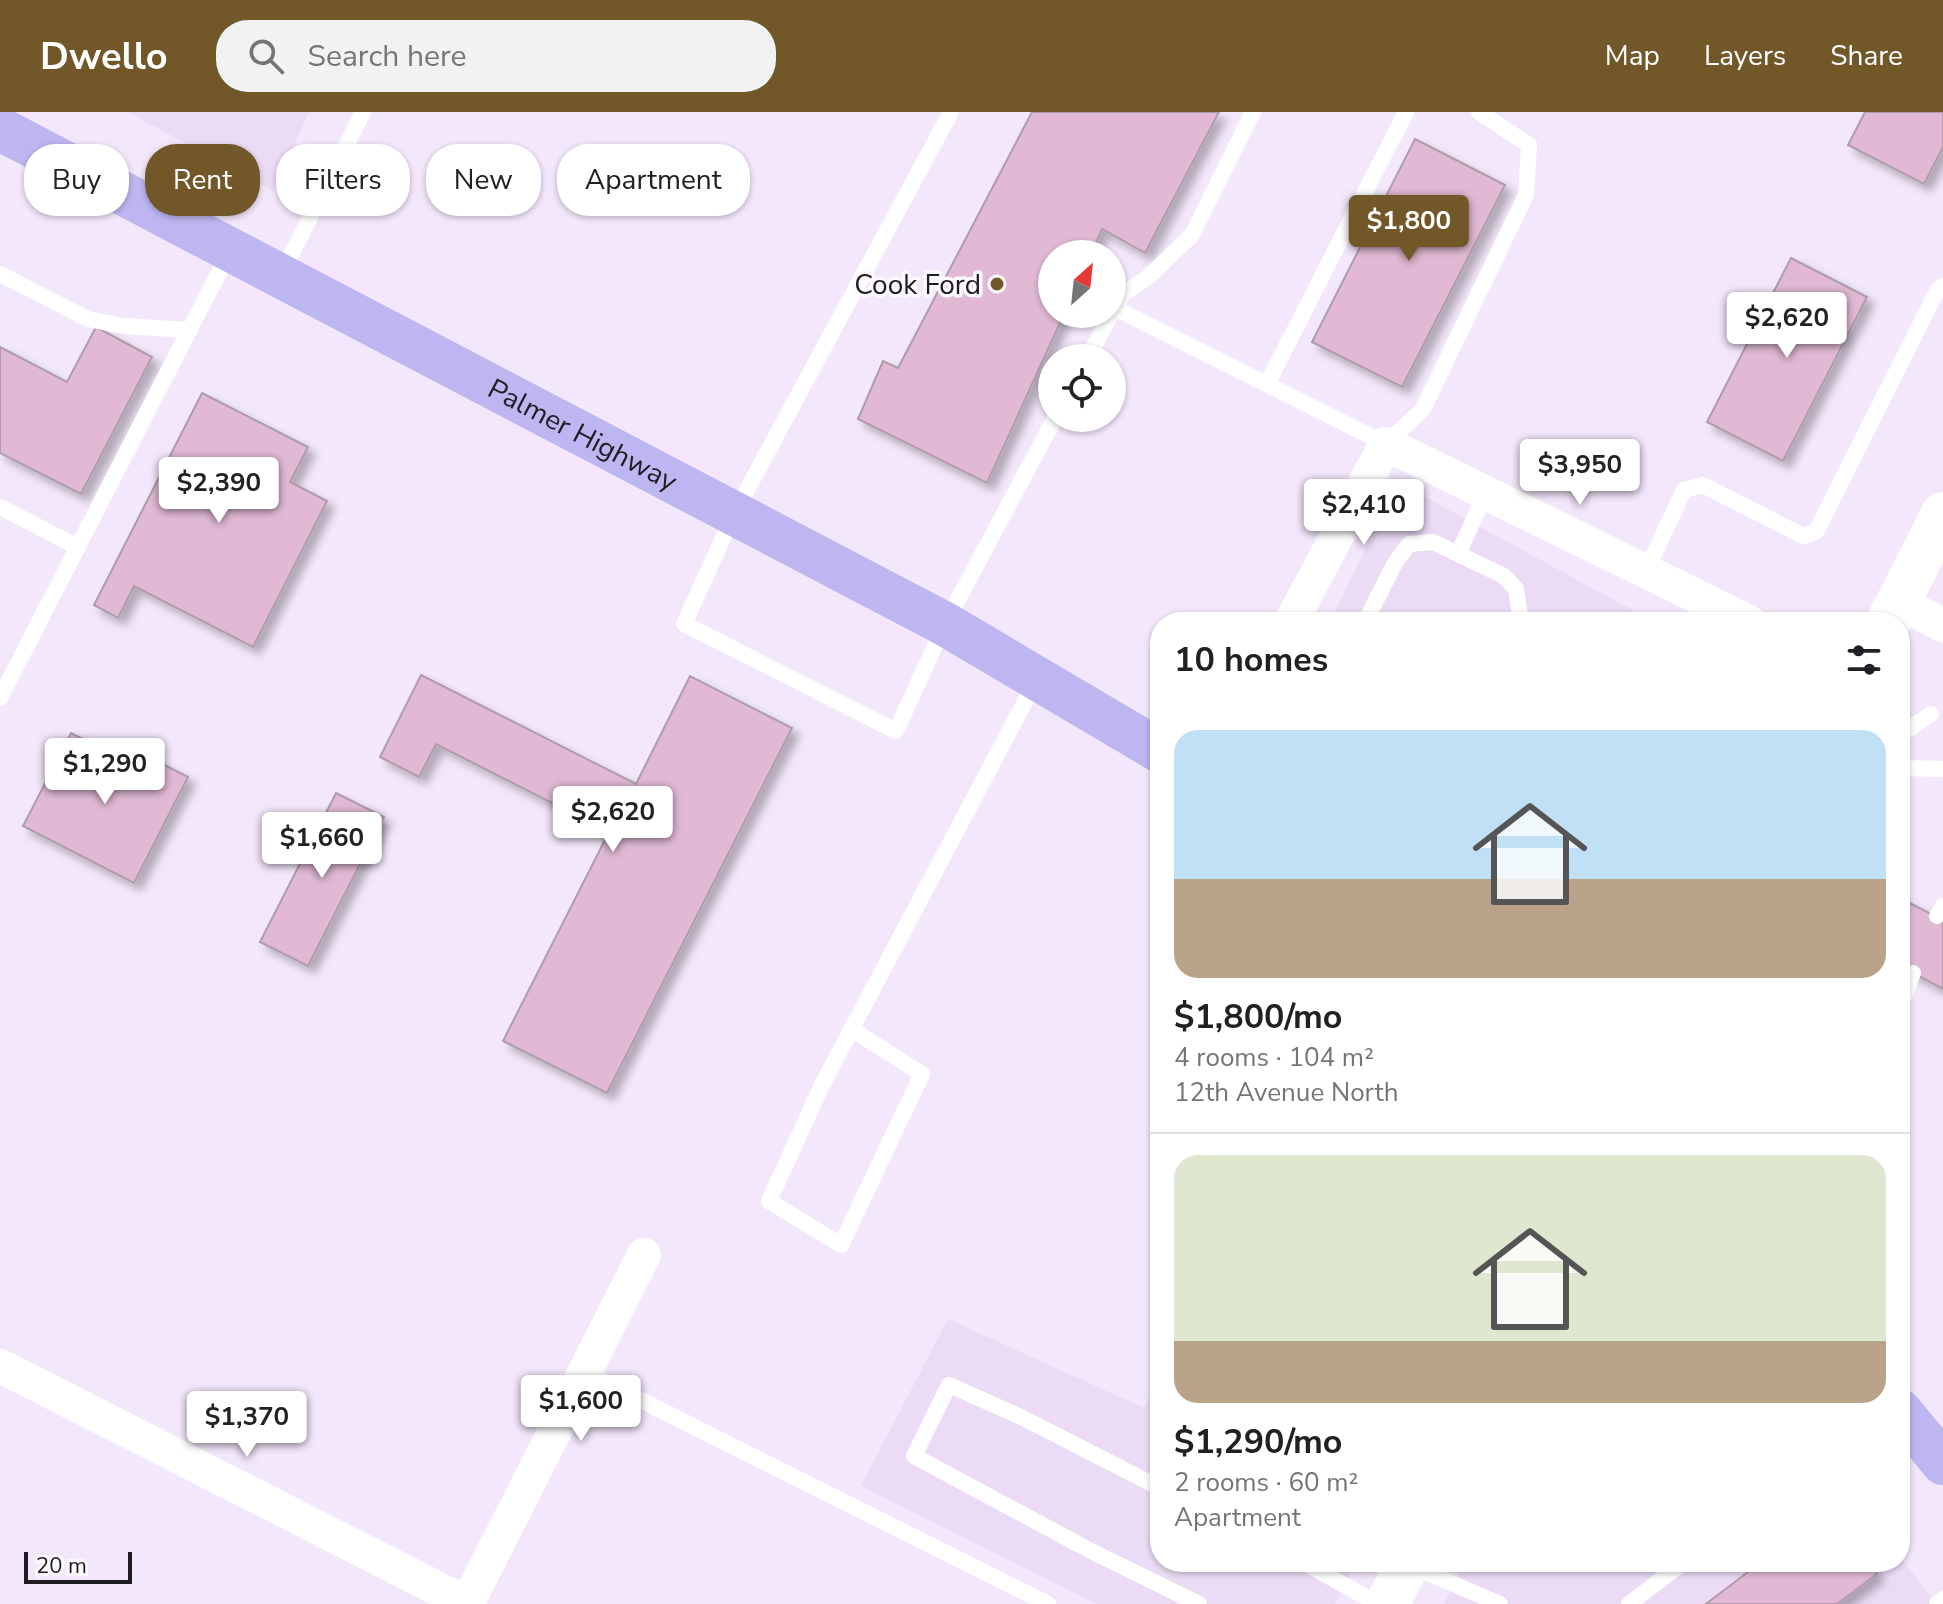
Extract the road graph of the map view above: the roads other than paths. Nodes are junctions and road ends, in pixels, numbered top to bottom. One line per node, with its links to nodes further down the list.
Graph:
1 (363, 112): 9 (lane)
2 (951, 112): 19 (lane)
3 (1253, 112): 11 (lane)
4 (1406, 112): 14 (lane)
5 (1479, 112): 16 (lane)
6 (0, 129): 7 (main road, Palmer Highway)
7 (231, 250): 9 (main road, Palmer Highway); 13 (lane)
8 (0, 274): 13 (lane)
9 (280, 276): 19 (main road, Palmer Highway)
10 (1943, 286): 23 (lane)
11 (1126, 292)
12 (1126, 317): 14 (lane)
13 (190, 330): 21 (lane)
14 (1267, 384): 16 (lane)
15 (1048, 432): 30 (lane)
16 (1386, 444): 17 (street); 24 (street)
17 (1486, 493): 22 (lane); 23 (street)
18 (0, 507): 21 (lane)
19 (734, 514): 30 (main road, Palmer Highway); 30 (lane)
20 (1943, 514): 28 (street)
21 (78, 547): 33 (lane)
22 (1458, 554): 25 (lane); 26 (lane)
23 (1646, 571): 27 (street)
24 (1296, 612)
25 (1370, 612)
26 (1519, 612)
27 (1729, 612)
28 (1893, 612)
29 (1910, 616): 31 (street)
30 (945, 624): 32 (main road, Palmer Highway)
31 (1943, 625)
32 (1038, 678): 36 (main road, Palmer Highway); 41 (lane)
33 (0, 698)
34 (1931, 714): 35 (lane)
35 (1910, 728)
36 (1150, 745)
37 (1910, 768): 38 (lane)
38 (1943, 769)
39 (1913, 973): 40 (lane)
40 (1910, 981)
41 (851, 1029): 41 (lane)
42 (644, 1255): 44 (street)
43 (0, 1366): 53 (street)
44 (585, 1372): 53 (street); 54 (lane)
45 (1910, 1423): 46 (main road)
46 (1943, 1463)
47 (1150, 1483): 55 (lane)
48 (1321, 1572): 56 (lane)
49 (1403, 1572): 57 (street)
50 (1428, 1572): 58 (lane)
51 (1671, 1572): 59 (lane)
52 (1943, 1599): 60 (lane)
53 (467, 1604)
54 (1048, 1604)
55 (1199, 1604)
56 (1378, 1604)
57 (1387, 1604)
58 (1500, 1604)
59 (1629, 1604)
60 (1937, 1604)

